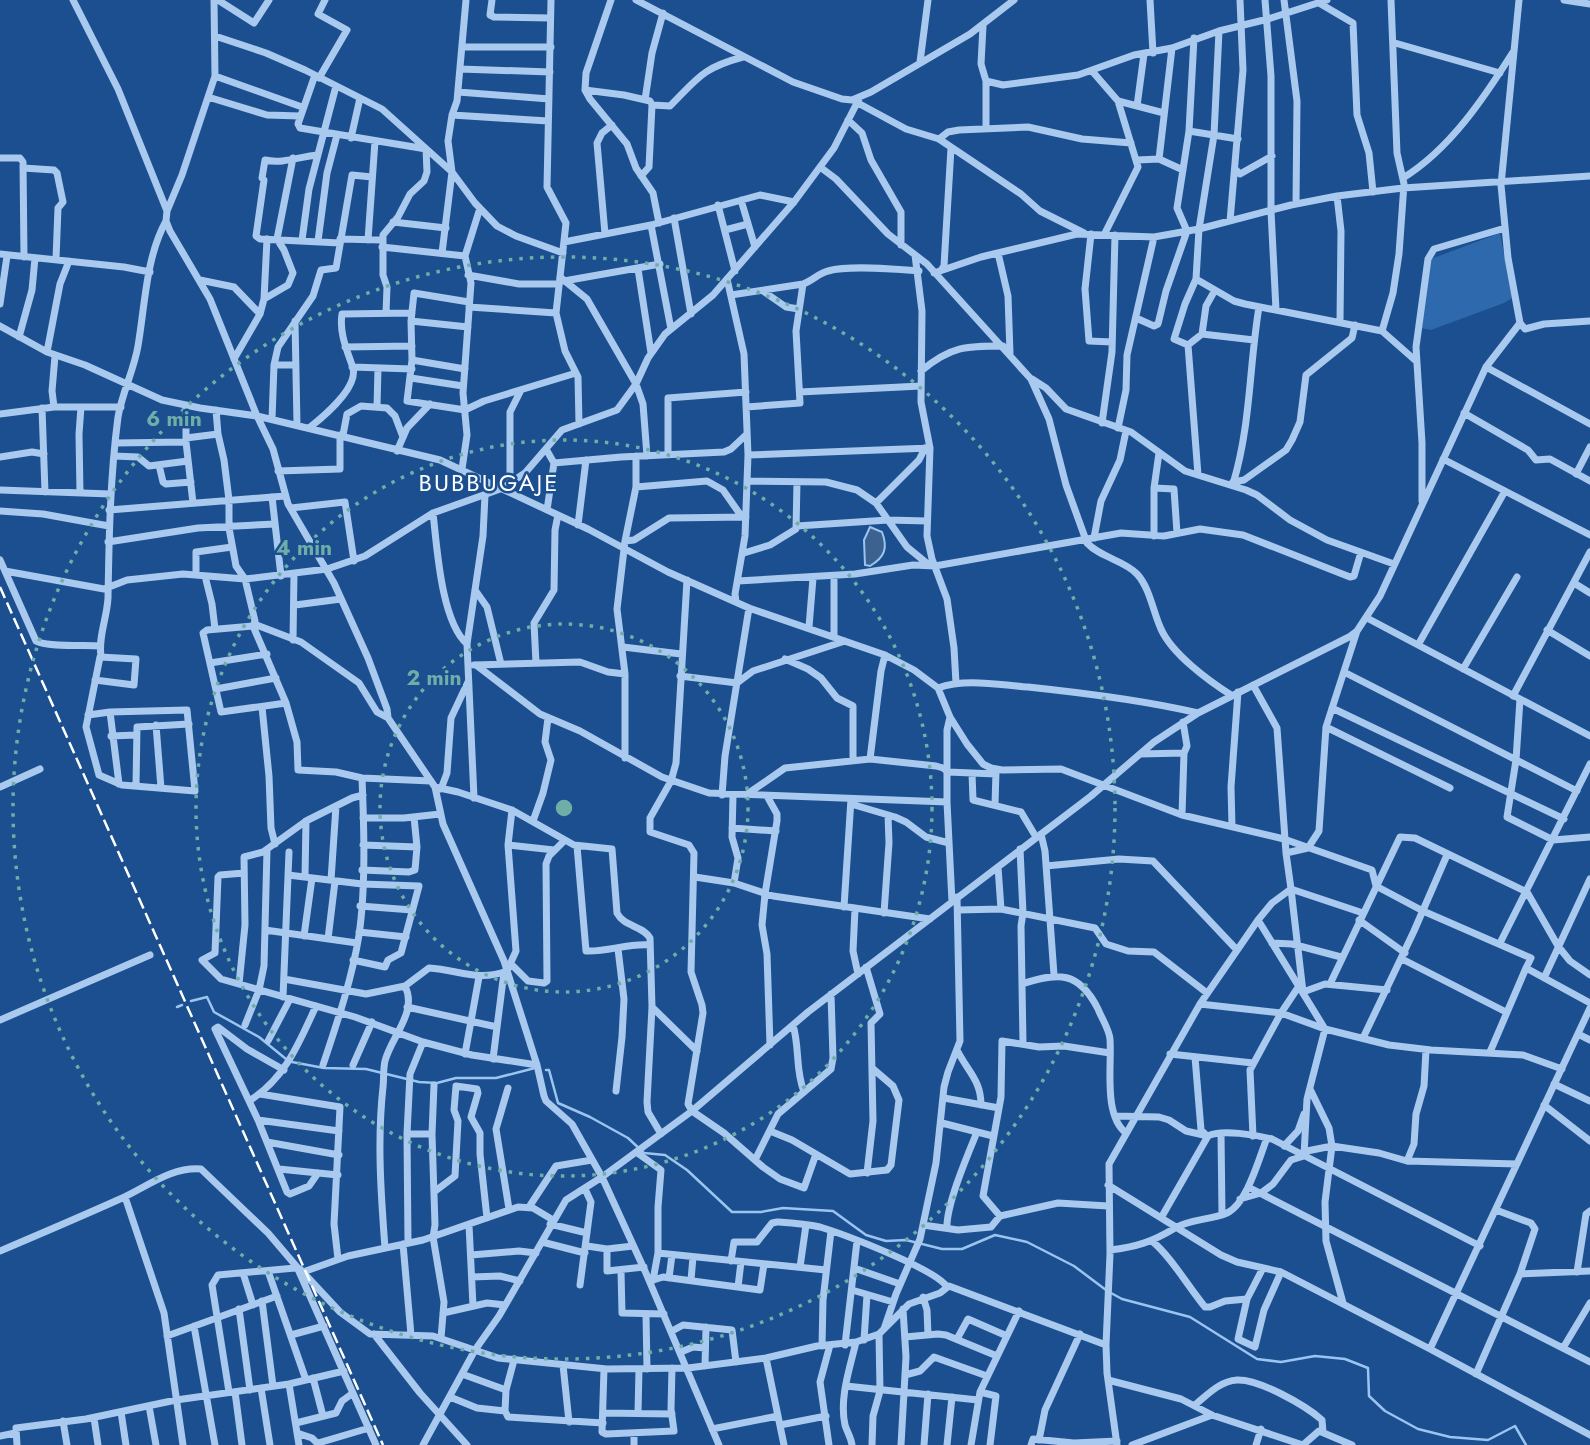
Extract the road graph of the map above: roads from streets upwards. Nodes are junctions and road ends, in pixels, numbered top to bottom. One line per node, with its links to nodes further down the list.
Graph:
1 (73, 0): 99 (street)
2 (216, 0): 3 (street); 28 (street)
3 (269, 0)
4 (325, 0): 43 (street)
5 (466, 0): 31 (street)
6 (492, 0): 23 (street)
7 (551, 0): 23 (street)
8 (611, 0): 46 (street)
9 (636, 0): 22 (street)
10 (928, 0): 37 (street)
11 (1014, 0): 26 (street)
12 (1150, 0): 35 (street)
13 (1240, 0): 25 (street)
14 (1265, 0): 24 (street)
15 (1284, 0): 21 (street)
16 (1391, 0): 30 (street)
17 (1519, 0): 34 (street)
18 (1564, 0): 20 (street)
19 (1323, 2): 21 (street); 92 (street)
20 (1590, 4)
21 (1285, 12): 24 (street); 96 (street)
22 (663, 13): 36 (street); 52 (street)
23 (550, 18): 32 (street)
24 (1268, 19): 25 (street); 76 (street)
25 (1241, 24): 27 (street); 70 (street)
26 (983, 26): 37 (street); 44 (street)
27 (1219, 31): 29 (street); 67 (street)
28 (215, 36): 42 (street); 43 (street)
29 (1195, 38): 33 (street); 64 (street)
30 (1395, 43): 41 (street); 89 (street)
31 (462, 47): 32 (street); 38 (street)
32 (551, 47): 40 (street)
33 (1172, 48): 35 (street); 57 (street)
34 (1513, 52): 41 (street); 90 (street)
35 (1149, 53): 39 (street); 55 (street)
36 (743, 57): 51 (street); 54 (street)
37 (920, 62): 51 (street)
38 (460, 69): 40 (street); 47 (street)
39 (1092, 71): 44 (street); 53 (street)
40 (550, 72): 50 (street)
41 (1500, 73): 89 (street)
42 (215, 76): 48 (street); 56 (street)
43 (317, 76): 45 (street); 56 (street)
44 (986, 81): 63 (street)
45 (336, 86): 49 (street); 65 (street)
46 (585, 90): 52 (street); 62 (street)
47 (458, 92): 50 (street); 58 (street)
48 (208, 97): 59 (street); 99 (street)
49 (360, 98): 68 (street); 74 (street)
50 (549, 99): 61 (street)
51 (858, 99): 60 (street); 69 (street)
52 (645, 100): 54 (street)
53 (1118, 101): 55 (street); 72 (street)
54 (652, 105): 86 (street)
55 (1137, 106): 57 (street)
56 (302, 107): 59 (street)
57 (1164, 113): 79 (street)
58 (452, 115): 61 (street); 85 (street)
59 (300, 116): 65 (street)
60 (848, 120): 81 (street); 125 (street)
61 (548, 121): 123 (street)
62 (612, 125): 86 (street); 113 (street)
63 (986, 128): 69 (street); 72 (street)
64 (1189, 131): 67 (street); 83 (street)
65 (323, 133): 66 (street); 75 (street)
66 (337, 135): 68 (street); 121 (street)
67 (1214, 135): 70 (street); 109 (street)
68 (351, 138): 71 (street)
69 (939, 139): 73 (street)
70 (1238, 139): 84 (street)
71 (375, 141): 74 (street); 88 (street)
72 (1130, 144): 80 (street)
73 (951, 148): 114 (street); 139 (street)
74 (426, 149): 85 (street); 104 (street)
75 (317, 155): 78 (street); 119 (street)
76 (1272, 156): 84 (street); 100 (street)
77 (0, 158): 82 (street)
78 (293, 158): 117 (street); 118 (street)
79 (1159, 159): 80 (street); 83 (street)
80 (1137, 160): 112 (street)
81 (820, 167): 95 (street); 125 (street)
82 (23, 168): 133 (street); 135 (street)
83 (1183, 170): 111 (street)
84 (1236, 170): 103 (street)
85 (452, 172): 98 (street); 107 (street)
86 (641, 176): 105 (street)
87 (1590, 176): 90 (street)
88 (372, 177): 120 (street); 122 (street)
89 (1403, 178): 91 (street)
90 (1502, 181): 91 (street); 108 (street)
91 (1403, 188): 92 (street); 173 (street)
92 (1373, 192): 93 (street)
93 (1337, 196): 96 (street); 167 (street)
94 (741, 200): 95 (street); 97 (street); 106 (street)
95 (794, 202): 126 (street)
96 (1296, 204): 100 (street)
97 (718, 205): 101 (street); 110 (street)
98 (480, 208): 128 (street); 132 (street)
99 (167, 211): 102 (street)
100 (1271, 211): 103 (street); 158 (street)
101 (674, 218): 105 (street); 162 (street)
102 (166, 221): 142 (street); 147 (street)
103 (1230, 221): 109 (street)
104 (393, 222): 107 (street); 124 (street)
105 (655, 224): 113 (street); 137 (street)
106 (748, 224): 110 (street); 126 (street)
107 (446, 228): 127 (street)
108 (1505, 228): 168 (street); 188 (street)
109 (1199, 229): 111 (street); 146 (street)
110 (725, 230): 140 (street)
111 (1186, 231): 116 (street); 164 (street)
112 (1105, 233): 114 (street); 115 (street)
113 (605, 234): 123 (street)
114 (1088, 234): 129 (street); 177 (street)
115 (1115, 235): 116 (street); 177 (street)
116 (1154, 237): 164 (street)
117 (267, 239): 118 (street); 153 (street)
118 (277, 239): 119 (street); 153 (street)
119 (302, 240): 121 (street)
120 (368, 240): 122 (street); 124 (street)
121 (318, 241): 122 (street)
122 (340, 241): 165 (street)
123 (564, 242): 128 (street)
124 (382, 243): 127 (street); 159 (street)
125 (901, 245): 131 (street)
126 (755, 247): 140 (street)
127 (442, 253): 132 (street)
128 (563, 253): 148 (street)
129 (998, 253): 139 (street); 184 (street)
130 (3, 255): 133 (street); 154 (street)
131 (915, 255): 141 (street); 143 (street)
132 (465, 256): 144 (street)
133 (24, 257): 134 (street)
134 (34, 258): 135 (street); 175 (street)
135 (56, 259): 136 (street)
136 (69, 261): 142 (street); 182 (street)
137 (660, 264): 138 (street); 172 (street)
138 (638, 269): 148 (street); 183 (street)
139 (942, 269): 143 (street)
140 (735, 271): 145 (street)
141 (919, 271): 149 (street); 196 (street)
142 (150, 272): 200 (street)
143 (934, 273): 180 (street)
144 (468, 275): 148 (street); 155 (street)
145 (727, 279): 152 (street); 162 (street)
146 (1196, 279): 151 (street); 178 (street)
147 (200, 280): 161 (street); 186 (street)
148 (561, 281): 160 (street); 201 (street)
149 (803, 284): 150 (street); 157 (street)
150 (762, 290): 152 (street); 157 (street)
151 (1215, 290): 156 (street); 174 (street)
152 (731, 295): 205 (street)
153 (264, 299): 161 (street)
154 (0, 304)
155 (469, 304): 160 (street); 163 (street); 171 (street)
156 (1259, 307): 158 (street); 176 (street)
157 (799, 309): 206 (street)
158 (1276, 310): 167 (street)
159 (386, 313): 163 (street); 181 (street)
160 (556, 313): 197 (street)
161 (260, 314): 186 (street)
162 (691, 314): 172 (street)
163 (411, 317): 171 (street); 179 (street)
164 (1136, 318): 226 (street)
165 (295, 320): 189 (street); 190 (street)
166 (1590, 321): 168 (street)
167 (1340, 322): 169 (street)
168 (1520, 323): 193 (street)
169 (1355, 325): 173 (street); 258 (street)
170 (0, 326): 175 (street)
171 (468, 327): 195 (street)
172 (671, 329): 183 (street)
173 (1382, 331): 188 (street)
174 (1202, 334): 176 (street); 178 (street)
175 (19, 337): 182 (street)
176 (1254, 340): 258 (street)
177 (1112, 342): 221 (street)
178 (1188, 345): 253 (street)
179 (412, 346): 181 (street); 187 (street)
180 (1003, 346): 184 (street); 196 (street)
181 (345, 347): 191 (street)
182 (47, 352): 185 (street)
183 (651, 354): 201 (street)
184 (1010, 354): 199 (street)
185 (55, 356): 200 (street); 209 (street)
186 (234, 359): 219 (street)
187 (412, 360): 194 (street); 195 (street)
188 (1416, 361): 273 (street)
189 (274, 365): 190 (street); 220 (street)
190 (296, 365): 224 (street)
191 (352, 367): 192 (street); 225 (street)
192 (378, 368): 194 (street); 212 (street)
193 (1486, 368): 217 (street); 223 (street)
194 (412, 369): 198 (street)
195 (465, 369): 202 (street)
196 (921, 371): 203 (street)
197 (576, 373): 204 (street); 222 (street)
198 (411, 378): 202 (street); 207 (street)
199 (1031, 379): 221 (street); 291 (street)
200 (128, 384): 208 (street); 211 (street)
201 (636, 384): 222 (street); 243 (street)
202 (463, 386): 216 (street)
203 (921, 386): 206 (street); 234 (street)
204 (520, 391): 216 (street); 259 (street)
205 (746, 392): 213 (street); 239 (street)
206 (800, 392): 213 (street)
207 (430, 404): 216 (street); 230 (street)
208 (187, 405): 215 (street); 231 (street)
209 (54, 407): 210 (street); 214 (street)
210 (81, 407): 211 (street); 265 (street)
211 (121, 407): 232 (street)
212 (377, 407): 229 (street); 230 (street)
213 (746, 407): 227 (street)
214 (42, 408): 218 (street); 238 (street)
215 (216, 410): 219 (street); 228 (street)
216 (465, 410): 250 (street)
217 (1464, 413): 245 (street); 252 (street)
218 (0, 414)
219 (257, 416): 220 (street); 251 (street)
220 (272, 419): 224 (street)
221 (1102, 423): 226 (street)
222 (579, 424): 235 (street)
223 (1590, 424)
224 (297, 425): 225 (street)
225 (309, 428): 229 (street)
226 (1122, 430): 237 (street); 291 (street)
227 (747, 433): 239 (street); 240 (street)
228 (218, 434): 231 (street); 270 (street)
229 (342, 435): 236 (street); 251 (street)
230 (403, 437): 236 (street)
231 (186, 440): 232 (street); 247 (street)
232 (115, 443): 241 (street)
233 (1590, 447): 252 (street)
234 (927, 448): 240 (street); 272 (street); 282 (street)
235 (546, 449): 248 (street); 259 (street)
236 (397, 450): 250 (street)
237 (1159, 453): 253 (street); 261 (street)
238 (44, 454): 244 (street); 264 (street)
239 (668, 454): 243 (street)
240 (748, 455): 254 (street)
241 (114, 456): 249 (street); 266 (street)
242 (636, 456): 243 (street); 246 (street); 260 (street)
243 (647, 456)
244 (0, 457)
245 (1443, 459): 263 (street); 273 (street)
246 (586, 460): 248 (street); 284 (street)
247 (188, 461): 249 (street); 256 (street)
248 (554, 463): 276 (street)
249 (159, 464): 256 (street)
250 (462, 469): 259 (street)
251 (278, 471): 268 (street)
252 (1576, 474): 255 (street)
253 (1199, 475): 258 (street)
254 (748, 481): 257 (street); 280 (street)
255 (1590, 481)
256 (191, 482): 271 (street)
257 (797, 482): 272 (street); 286 (street)
258 (1233, 483): 296 (street)
259 (506, 485): 267 (street); 276 (street)
260 (636, 487): 280 (street); 293 (street)
261 (1154, 488): 288 (street); 289 (street)
262 (0, 490): 264 (street)
263 (1505, 491): 290 (street); 331 (street)
264 (45, 492): 265 (street)
265 (80, 493): 266 (street)
266 (110, 494): 275 (street)
267 (485, 495): 278 (street); 315 (street)
268 (285, 496): 269 (street); 274 (street)
269 (272, 497): 270 (street); 283 (street)
270 (229, 500): 271 (street); 287 (street)
271 (193, 503): 275 (street)
272 (876, 503): 281 (street)
273 (1422, 505): 300 (street)
274 (291, 508): 299 (street); 302 (street)
275 (109, 510): 285 (street)
276 (547, 510): 279 (street)
277 (0, 511): 285 (street)
278 (433, 513): 299 (street); 330 (street)
279 (558, 514): 284 (street); 341 (street)
280 (744, 517): 293 (street); 297 (street)
281 (888, 520): 282 (street); 286 (street); 301 (street)
282 (927, 521): 301 (street)
283 (275, 524): 287 (street); 306 (street)
284 (578, 524): 293 (street)
285 (109, 526): 292 (street)
286 (797, 526): 297 (street)
287 (229, 528): 292 (street); 294 (street)
288 (1177, 533): 289 (street); 296 (street)
289 (1154, 536): 291 (street)
290 (1590, 536)
291 (1090, 539): 301 (street); 356 (street)
292 (108, 542): 314 (street)
293 (626, 545): 311 (street); 333 (street)
294 (232, 547): 305 (street); 310 (street)
295 (1590, 551): 313 (street)
296 (1361, 552): 300 (street)
297 (744, 554): 312 (street)
298 (0, 560): 303 (street)
299 (354, 561): 302 (street)
300 (1394, 564): 321 (street)
301 (932, 566): 307 (street); 352 (street)
302 (327, 569): 304 (street); 317 (street)
303 (5, 571): 314 (street); 332 (street)
304 (293, 574): 306 (street); 319 (street)
305 (200, 575): 310 (street); 314 (street); 324 (street)
306 (281, 576): 310 (street)
307 (834, 576): 309 (street); 327 (street)
308 (1517, 577): 344 (street)
309 (813, 578): 312 (street); 323 (street)
310 (245, 579): 322 (street)
311 (687, 580): 318 (street); 334 (street)
312 (738, 581): 318 (street)
313 (1574, 583): 316 (street); 325 (street)
314 (107, 589): 332 (street)
315 (475, 590): 330 (street); 342 (street)
316 (1590, 593)
317 (341, 598): 319 (street); 364 (street)
318 (736, 602): 320 (street)
319 (295, 605): 328 (street)
320 (749, 608): 323 (street); 351 (street)
321 (1367, 618): 326 (street); 331 (street)
322 (254, 625): 324 (street); 328 (street); 335 (street)
323 (809, 628): 327 (street)
324 (215, 629): 340 (street)
325 (1547, 630): 338 (street); 357 (street)
326 (1357, 631): 345 (street); 353 (street)
327 (834, 637): 329 (street)
328 (293, 640): 364 (street)
329 (845, 641): 336 (street); 339 (street)
330 (467, 644): 343 (street)
331 (1418, 645): 344 (street)
332 (100, 646): 337 (street)
333 (623, 646): 334 (street); 346 (street)
334 (681, 653): 347 (street)
335 (267, 654): 340 (street); 348 (street)
336 (885, 655): 354 (street); 377 (street)
337 (101, 656): 349 (street); 349 (street)
338 (1590, 656)
339 (785, 659): 351 (street); 378 (street)
340 (210, 663): 355 (street)
341 (536, 663): 342 (street); 346 (street)
342 (501, 664): 343 (street)
343 (472, 665): 350 (street); 365 (street)
344 (1463, 669): 357 (street)
345 (1344, 671): 360 (street); 379 (street)
346 (625, 674): 376 (street)
347 (680, 676): 351 (street); 386 (street)
348 (276, 678): 355 (street); 358 (street)
349 (95, 680): 363 (street)
350 (469, 680): 389 (street); 401 (street)
351 (737, 683): 396 (street)
352 (956, 683): 354 (street); 362 (street)
353 (1253, 685): 356 (street); 420 (street)
354 (938, 688): 366 (street)
355 (216, 689): 359 (street)
356 (1234, 694): 362 (street); 415 (street)
357 (1516, 697): 373 (street); 379 (street)
358 (286, 703): 359 (street); 385 (street)
359 (262, 707): 424 (street)
360 (1332, 708): 370 (street); 395 (street)
361 (110, 712): 363 (street); 368 (street); 372 (street)
362 (1198, 713): 367 (street)
363 (88, 715): 387 (street)
364 (388, 718): 389 (street)
365 (548, 718): 376 (street); 414 (street)
366 (950, 718): 382 (street); 383 (street)
367 (1183, 722): 374 (street); 375 (street)
368 (189, 724): 369 (street); 392 (street)
369 (156, 725): 371 (street); 392 (street)
370 (1326, 727): 393 (street); 429 (street)
371 (136, 735): 372 (street); 388 (street)
372 (111, 736): 387 (street)
373 (1590, 736)
374 (1184, 753): 375 (street); 409 (street)
375 (1140, 754): 390 (street)
376 (625, 758): 386 (street)
377 (870, 759): 378 (street); 383 (street)
378 (853, 760): 399 (street)
379 (1516, 760): 394 (street); 395 (street)
380 (1590, 764): 394 (street)
381 (40, 769): 391 (street)
382 (996, 771): 384 (street); 390 (street); 404 (street)
383 (948, 772): 384 (street); 403 (street)
384 (972, 773): 404 (street)
385 (362, 778): 389 (street); 398 (street)
386 (671, 781): 396 (street); 441 (street)
387 (119, 783): 388 (street)
388 (136, 786): 392 (street)
389 (436, 786): 401 (street); 407 (street)
390 (1102, 786): 409 (street); 418 (street)
391 (0, 787)
392 (161, 788)
393 (1450, 788)
394 (1577, 791): 412 (street)
395 (1511, 793): 412 (street); 421 (street)
396 (722, 795): 397 (street)
397 (733, 795): 399 (street); 416 (street)
398 (363, 796): 405 (street); 411 (street)
399 (745, 796): 400 (street)
400 (767, 796): 402 (street); 417 (street)
401 (474, 798): 406 (street)
402 (851, 802): 403 (street); 408 (street); 453 (street)
403 (947, 802): 423 (street)
404 (995, 805): 418 (street)
405 (336, 806): 413 (street); 444 (street)
406 (512, 810): 414 (street); 426 (street)
407 (440, 814): 410 (street); 485 (street)
408 (888, 815): 423 (street); 460 (street)
409 (1182, 815): 415 (street)
410 (414, 817): 411 (street); 428 (street)
411 (363, 818): 425 (street)
412 (1564, 819): 421 (street)
413 (306, 821): 424 (street); 442 (street)
414 (533, 821): 422 (street)
415 (1232, 826): 420 (street)
416 (732, 828): 417 (street); 445 (street)
417 (776, 831): 450 (street)
418 (1038, 835): 431 (street); 436 (street)
419 (1590, 837): 421 (street)
420 (1284, 839): 429 (street); 434 (street)
421 (1553, 840): 449 (street)
422 (564, 841): 427 (street); 432 (street)
423 (949, 843): 451 (street)
424 (275, 844): 430 (street)
425 (363, 845): 428 (street); 438 (street)
426 (508, 845): 432 (street); 485 (street)
427 (577, 846): 475 (street); 477 (street)
428 (416, 847): 438 (street)
429 (1308, 848): 434 (street); 447 (street)
430 (267, 849): 439 (street); 465 (street)
431 (1020, 849): 437 (street); 459 (street)
432 (554, 850): 485 (street)
433 (289, 852): 440 (street)
434 (1286, 853): 448 (street)
435 (1447, 855): 447 (street); 449 (street); 458 (street)
436 (1046, 866): 463 (street); 478 (street)
437 (998, 867): 451 (street); 455 (street)
438 (362, 870): 446 (street)
439 (244, 873): 492 (street); 492 (street)
440 (288, 875): 442 (street); 466 (street)
441 (695, 877): 445 (street); 528 (street)
442 (308, 878): 444 (street); 468 (street)
443 (1590, 879): 476 (street)
444 (333, 881): 446 (street); 470 (street)
445 (734, 883): 450 (street)
446 (362, 884): 452 (street); 456 (street)
447 (1376, 886): 458 (street); 461 (street)
448 (1291, 889): 461 (street); 464 (street); 474 (street)
449 (1527, 892): 473 (street); 476 (street)
450 (765, 894): 453 (street); 525 (street)
451 (954, 899): 457 (street); 462 (street)
452 (360, 906): 456 (street); 467 (street)
453 (844, 907): 454 (street)
454 (855, 909): 460 (street); 486 (street)
455 (1001, 909): 457 (street); 459 (street)
456 (412, 910): 469 (street)
457 (958, 910): 527 (street)
458 (1423, 911): 473 (street); 480 (street)
459 (1023, 912): 463 (street); 493 (street)
460 (884, 913): 462 (street)
461 (1361, 917): 480 (street); 481 (street)
462 (930, 919): 483 (street)
463 (1052, 919): 487 (street); 500 (street)
464 (1258, 920): 472 (street); 478 (street)
465 (265, 930): 466 (street); 497 (street)
466 (287, 932): 468 (street); 491 (street)
467 (359, 932): 469 (street); 471 (street)
468 (304, 936): 470 (street)
469 (406, 937): 482 (street)
470 (328, 939): 471 (street)
471 (357, 943): 482 (street)
472 (1272, 943): 474 (street); 496 (street)
473 (1500, 943): 484 (street)
474 (1298, 945): 481 (street); 496 (street)
475 (650, 946): 477 (street); 507 (street)
476 (1558, 946): 488 (street); 490 (street)
477 (618, 949): 546 (street)
478 (1237, 950): 500 (street)
479 (150, 955): 511 (street)
480 (1403, 956): 499 (street); 508 (street)
481 (1341, 957): 494 (street)
482 (353, 960): 498 (street)
483 (866, 967): 486 (street); 539 (street)
484 (1526, 968): 490 (street); 508 (street)
485 (508, 969): 489 (street); 516 (street); 538 (street)
486 (858, 974): 501 (street)
487 (1054, 975): 493 (street); 530 (street)
488 (1590, 975)
489 (479, 977): 495 (street); 513 (street)
490 (1544, 978): 504 (street)
491 (284, 979): 498 (street); 502 (street)
492 (239, 984): 497 (street)
493 (1022, 984): 524 (street)
494 (1330, 984): 496 (street); 499 (street)
495 (405, 986): 498 (street); 506 (street)
496 (1301, 989): 510 (street); 517 (street)
497 (259, 990): 502 (street); 514 (street)
498 (346, 990): 509 (street)
499 (1387, 990): 520 (street)
500 (1207, 993): 503 (street)
501 (831, 994): 515 (street); 547 (street)
502 (286, 998): 505 (street); 522 (street)
503 (1200, 1004): 510 (street); 532 (street)
504 (1590, 1005): 519 (street)
505 (316, 1006): 509 (street); 541 (street)
506 (407, 1007): 513 (street); 518 (street)
507 (652, 1007): 528 (street); 567 (street)
508 (1506, 1012): 529 (street)
509 (341, 1013): 512 (street); 536 (street)
510 (1281, 1013): 517 (street); 535 (street)
511 (0, 1020)
512 (372, 1022): 518 (street); 537 (street)
513 (471, 1023): 516 (street); 531 (street)
514 (245, 1025)
515 (793, 1025): 525 (street); 547 (street)
516 (497, 1027): 534 (street)
517 (1325, 1030): 520 (street); 545 (street)
518 (398, 1032): 523 (street); 623 (street)
519 (1578, 1034): 521 (street); 540 (street)
520 (1363, 1038): 526 (street)
521 (1590, 1040)
522 (268, 1041)
523 (424, 1042): 531 (street); 566 (street)
524 (1023, 1043): 530 (street); 555 (street)
525 (770, 1045): 556 (street)
526 (1426, 1049): 529 (street); 583 (street)
527 (957, 1050): 549 (street); 552 (street)
528 (697, 1051): 556 (street)
529 (1490, 1052): 540 (street)
530 (1110, 1053): 557 (street)
531 (465, 1054): 534 (street)
532 (1170, 1054): 533 (street); 558 (street)
533 (1195, 1057): 535 (street); 570 (street)
534 (494, 1059): 538 (street)
535 (1253, 1063): 571 (street)
536 (323, 1065)
537 (353, 1065)
538 (537, 1065): 581 (street)
539 (873, 1068): 588 (street); 588 (street)
540 (1562, 1069): 542 (street)
541 (284, 1070): 548 (street); 550 (street)
542 (1554, 1084): 551 (street); 554 (street)
543 (434, 1085): 568 (street)
544 (508, 1088): 600 (street)
545 (1310, 1089): 553 (street); 576 (street)
546 (616, 1091)
547 (804, 1092): 562 (street)
548 (260, 1094): 550 (street); 561 (street)
549 (944, 1098): 552 (street); 560 (street)
550 (249, 1101): 559 (street)
551 (1590, 1101)
552 (981, 1105): 555 (street)
553 (1307, 1105): 575 (street); 580 (street)
554 (1544, 1105): 573 (street); 584 (street)
555 (999, 1108): 569 (street)
556 (692, 1111): 567 (street); 582 (street)
557 (1115, 1116): 558 (street); 564 (street)
558 (1135, 1116): 564 (street); 570 (street)
559 (258, 1120): 561 (street); 574 (street)
560 (942, 1123): 563 (street); 610 (street)
561 (338, 1131): 578 (street)
562 (771, 1131): 579 (street); 582 (street)
563 (977, 1132): 569 (street); 613 (street)
564 (1126, 1133): 591 (street)
565 (1221, 1133): 570 (street); 571 (street); 603 (street)
566 (407, 1134): 568 (street); 620 (street)
567 (661, 1134): 577 (street)
568 (432, 1135): 594 (street)
569 (993, 1136): 604 (street)
570 (1208, 1136): 606 (street)
571 (1253, 1136): 572 (street)
572 (1267, 1138): 575 (street); 592 (street)
573 (1590, 1141)
574 (267, 1142): 578 (street); 585 (street)
575 (1284, 1146): 580 (street)
576 (1332, 1146): 580 (street); 583 (street); 586 (street)
577 (636, 1152): 590 (street); 629 (street)
578 (339, 1154): 589 (street)
579 (816, 1154): 582 (street); 588 (street)
580 (1304, 1156): 586 (street); 595 (street)
581 (592, 1160): 590 (street); 599 (street)
582 (755, 1160)
583 (1406, 1161): 584 (street)
584 (1517, 1164): 601 (street)
585 (279, 1169): 587 (street); 587 (street)
586 (1331, 1170): 611 (street); 622 (street)
587 (318, 1173): 589 (street)
588 (867, 1173)
589 (338, 1175): 633 (street)
590 (602, 1177): 593 (street); 621 (street)
591 (1108, 1185): 598 (street); 606 (street)
592 (1248, 1187): 595 (street); 597 (street)
593 (584, 1189): 607 (street); 615 (street)
594 (434, 1192): 605 (street); 616 (street)
595 (1261, 1193): 597 (street); 611 (street)
596 (125, 1197): 627 (street); 642 (street); 691 (street)
597 (1240, 1199): 603 (street)
598 (1108, 1206): 604 (street); 626 (street)
599 (529, 1207): 600 (street); 607 (street)
600 (509, 1209): 605 (street)
601 (1496, 1210): 622 (street); 650 (street)
602 (1590, 1211): 648 (street)
603 (1222, 1214): 612 (street)
604 (1000, 1216): 613 (street)
605 (487, 1218): 608 (street)
606 (1161, 1218): 612 (street)
607 (551, 1222): 615 (street); 619 (street)
608 (469, 1225): 616 (street); 630 (street)
609 (806, 1225): 614 (street); 634 (street); 639 (street)
610 (923, 1225): 613 (street); 636 (street)
611 (1325, 1225): 661 (street); 668 (street)
612 (1176, 1227): 618 (street); 641 (street)
613 (947, 1228)
614 (831, 1231): 617 (street); 643 (street)
615 (587, 1233): 625 (street)
616 (433, 1237): 620 (street); 676 (street)
617 (858, 1241): 636 (street); 640 (street)
618 (1152, 1241): 626 (street); 665 (street)
619 (542, 1242): 625 (street); 628 (street)
620 (406, 1244): 623 (street); 689 (street)
621 (633, 1246): 624 (street); 638 (street)
622 (1480, 1246): 661 (street)
623 (385, 1248): 633 (street)
624 (607, 1249): 625 (street); 645 (street)
625 (586, 1250): 656 (street)
626 (1110, 1250): 698 (street)
627 (0, 1251)
628 (536, 1253): 630 (street); 655 (street)
629 (658, 1253): 631 (street); 653 (street)
630 (471, 1255): 651 (street)
631 (672, 1255): 632 (street); 652 (street)
632 (693, 1257): 634 (street); 654 (street)
633 (338, 1259): 642 (street)
634 (732, 1262): 635 (street)
635 (741, 1262): 637 (street); 658 (street)
636 (909, 1263): 657 (street); 659 (street)
637 (764, 1264): 639 (street); 658 (street)
638 (644, 1267): 645 (street); 653 (street)
639 (800, 1267): 643 (street)
640 (854, 1268): 657 (street); 660 (street)
641 (1263, 1268): 647 (street); 665 (street)
642 (300, 1270): 644 (street); 682 (street); 686 (street)
643 (826, 1270): 699 (street)
644 (268, 1271): 649 (street); 663 (street)
645 (621, 1271): 678 (street)
646 (1590, 1271): 648 (street)
647 (1281, 1272): 665 (street); 668 (street)
648 (1577, 1272): 650 (street)
649 (243, 1273): 670 (street); 680 (street)
650 (1520, 1274): 679 (street)
651 (472, 1277): 655 (street); 672 (street)
652 (669, 1278): 653 (street); 654 (street)
653 (651, 1280): 677 (street)
654 (691, 1280): 658 (street)
655 (520, 1281): 671 (street)
656 (580, 1284)
657 (900, 1284): 667 (street)
658 (738, 1287)
659 (947, 1287): 664 (street); 675 (street)
660 (852, 1290): 662 (street); 697 (street)
661 (1458, 1292): 679 (street); 702 (street)
662 (867, 1295): 667 (street); 696 (street)
663 (277, 1296): 666 (street); 688 (street)
664 (923, 1297): 673 (street); 690 (street)
665 (1247, 1299)
666 (262, 1301): 670 (street); 724 (street)
667 (893, 1302): 685 (street)
668 (1343, 1303): 702 (street)
669 (1590, 1303): 701 (street)
670 (253, 1304): 674 (street)
671 (505, 1305): 672 (street); 703 (street)
672 (473, 1306): 676 (street)
673 (904, 1309): 685 (street); 693 (street)
674 (239, 1310): 680 (street); 727 (street)
675 (1019, 1311): 687 (street); 692 (street)
676 (443, 1313): 694 (street)
677 (664, 1314): 678 (street); 684 (street)
678 (646, 1315): 715 (street)
679 (1503, 1315): 701 (street); 718 (street)
680 (217, 1318): 681 (street); 730 (street)
681 (194, 1326): 691 (street); 734 (street)
682 (324, 1326): 688 (street); 716 (street)
683 (706, 1327): 684 (street); 700 (street); 708 (street)
684 (672, 1331): 704 (street)
685 (881, 1332): 696 (street); 729 (street)
686 (374, 1334): 689 (street); 746 (street)
687 (1080, 1334): 698 (street); 766 (street)
688 (291, 1335): 721 (street)
689 (411, 1335): 694 (street)
690 (928, 1335): 693 (street); 695 (street)
691 (167, 1336): 738 (street)
692 (1007, 1336): 695 (street); 705 (street)
693 (905, 1337): 719 (street)
694 (441, 1338): 703 (street)
695 (957, 1339): 705 (street)
696 (860, 1341): 697 (street); 725 (street)
697 (845, 1345): 699 (street)
698 (1106, 1345): 722 (street)
699 (826, 1346): 706 (street); 750 (street)
700 (705, 1348): 704 (street); 711 (street)
701 (1563, 1348): 709 (street)
702 (1430, 1349): 718 (street)
703 (475, 1350): 707 (street); 717 (street)
704 (681, 1352): 713 (street)
705 (997, 1356): 720 (street)
706 (766, 1358): 708 (street); 749 (street)
707 (514, 1360): 710 (street); 728 (street)
708 (736, 1362): 711 (street)
709 (1590, 1362)
710 (563, 1365): 714 (street); 753 (street)
711 (705, 1366): 713 (street)
712 (672, 1368): 713 (street); 715 (street); 745 (street)
713 (688, 1368): 758 (street)
714 (604, 1369): 715 (street); 743 (street)
715 (643, 1369): 744 (street)
716 (344, 1371): 721 (street); 732 (street)
717 (462, 1374): 728 (street); 736 (street)
718 (1476, 1374): 764 (street)
719 (905, 1376): 720 (street); 731 (street)
720 (988, 1376): 735 (street)
721 (309, 1379): 723 (street); 748 (street)
722 (1108, 1380): 739 (street); 768 (street)
723 (289, 1384): 724 (street); 754 (street)
724 (273, 1386): 726 (street)
725 (846, 1386): 729 (street); 788 (street)
726 (261, 1388): 727 (street); 779 (street)
727 (250, 1390): 730 (street)
728 (506, 1390): 741 (street)
729 (880, 1391): 731 (street); 789 (street)
730 (232, 1392): 734 (street); 778 (street)
731 (904, 1392): 733 (street); 790 (street)
732 (354, 1393): 748 (street); 757 (street)
733 (928, 1394): 737 (street); 791 (street)
734 (207, 1395): 738 (street); 777 (street)
735 (979, 1396): 737 (street); 793 (street); 794 (street)
736 (450, 1397): 741 (street); 746 (street)
737 (952, 1397): 792 (street)
738 (176, 1400): 740 (street); 776 (street)
739 (1195, 1405): 747 (street); 760 (street)
740 (149, 1406): 742 (street); 775 (street)
741 (505, 1411): 753 (street)
742 (121, 1412): 751 (street); 774 (street)
743 (603, 1413): 744 (street); 755 (street)
744 (638, 1413): 745 (street)
745 (672, 1413): 763 (street)
746 (438, 1414): 782 (street); 783 (street)
747 (1212, 1415): 759 (street); 796 (street)
748 (323, 1416): 754 (street)
749 (778, 1416): 756 (street); 758 (street)
750 (826, 1416): 756 (street); 787 (street)
751 (94, 1418): 752 (street); 773 (street)
752 (63, 1421): 761 (street); 772 (street)
753 (569, 1422): 755 (street)
754 (296, 1423): 762 (street)
755 (603, 1423): 763 (street)
756 (780, 1425): 786 (street)
757 (369, 1428): 769 (street); 781 (street)
758 (712, 1429): 785 (street)
759 (1261, 1429): 797 (street); 798 (street)
760 (1323, 1432): 798 (street); 799 (street)
761 (15, 1433): 765 (street); 771 (street)
762 (297, 1433): 769 (street); 780 (street)
763 (634, 1433): 784 (street)
764 (1590, 1435)
765 (0, 1436)
766 (1039, 1440): 767 (street); 795 (street)
767 (1053, 1443): 770 (street)
768 (1117, 1443): 770 (street)
769 (318, 1444)
770 (1074, 1444)
771 (17, 1445)
772 (67, 1445)
773 (98, 1445)
774 (126, 1445)
775 (156, 1445)
776 (183, 1445)
777 (215, 1445)
778 (242, 1445)
779 (270, 1445)
780 (299, 1445)
781 (376, 1445)
782 (423, 1445)
783 (467, 1445)
784 (634, 1445)
785 (719, 1445)
786 (784, 1445)
787 (827, 1445)
788 (852, 1445)
789 (872, 1445)
790 (901, 1445)
791 (924, 1445)
792 (947, 1445)
793 (971, 1445)
794 (990, 1445)
795 (1031, 1445)
796 (1132, 1445)
797 (1256, 1445)
798 (1303, 1445)
799 (1352, 1445)

